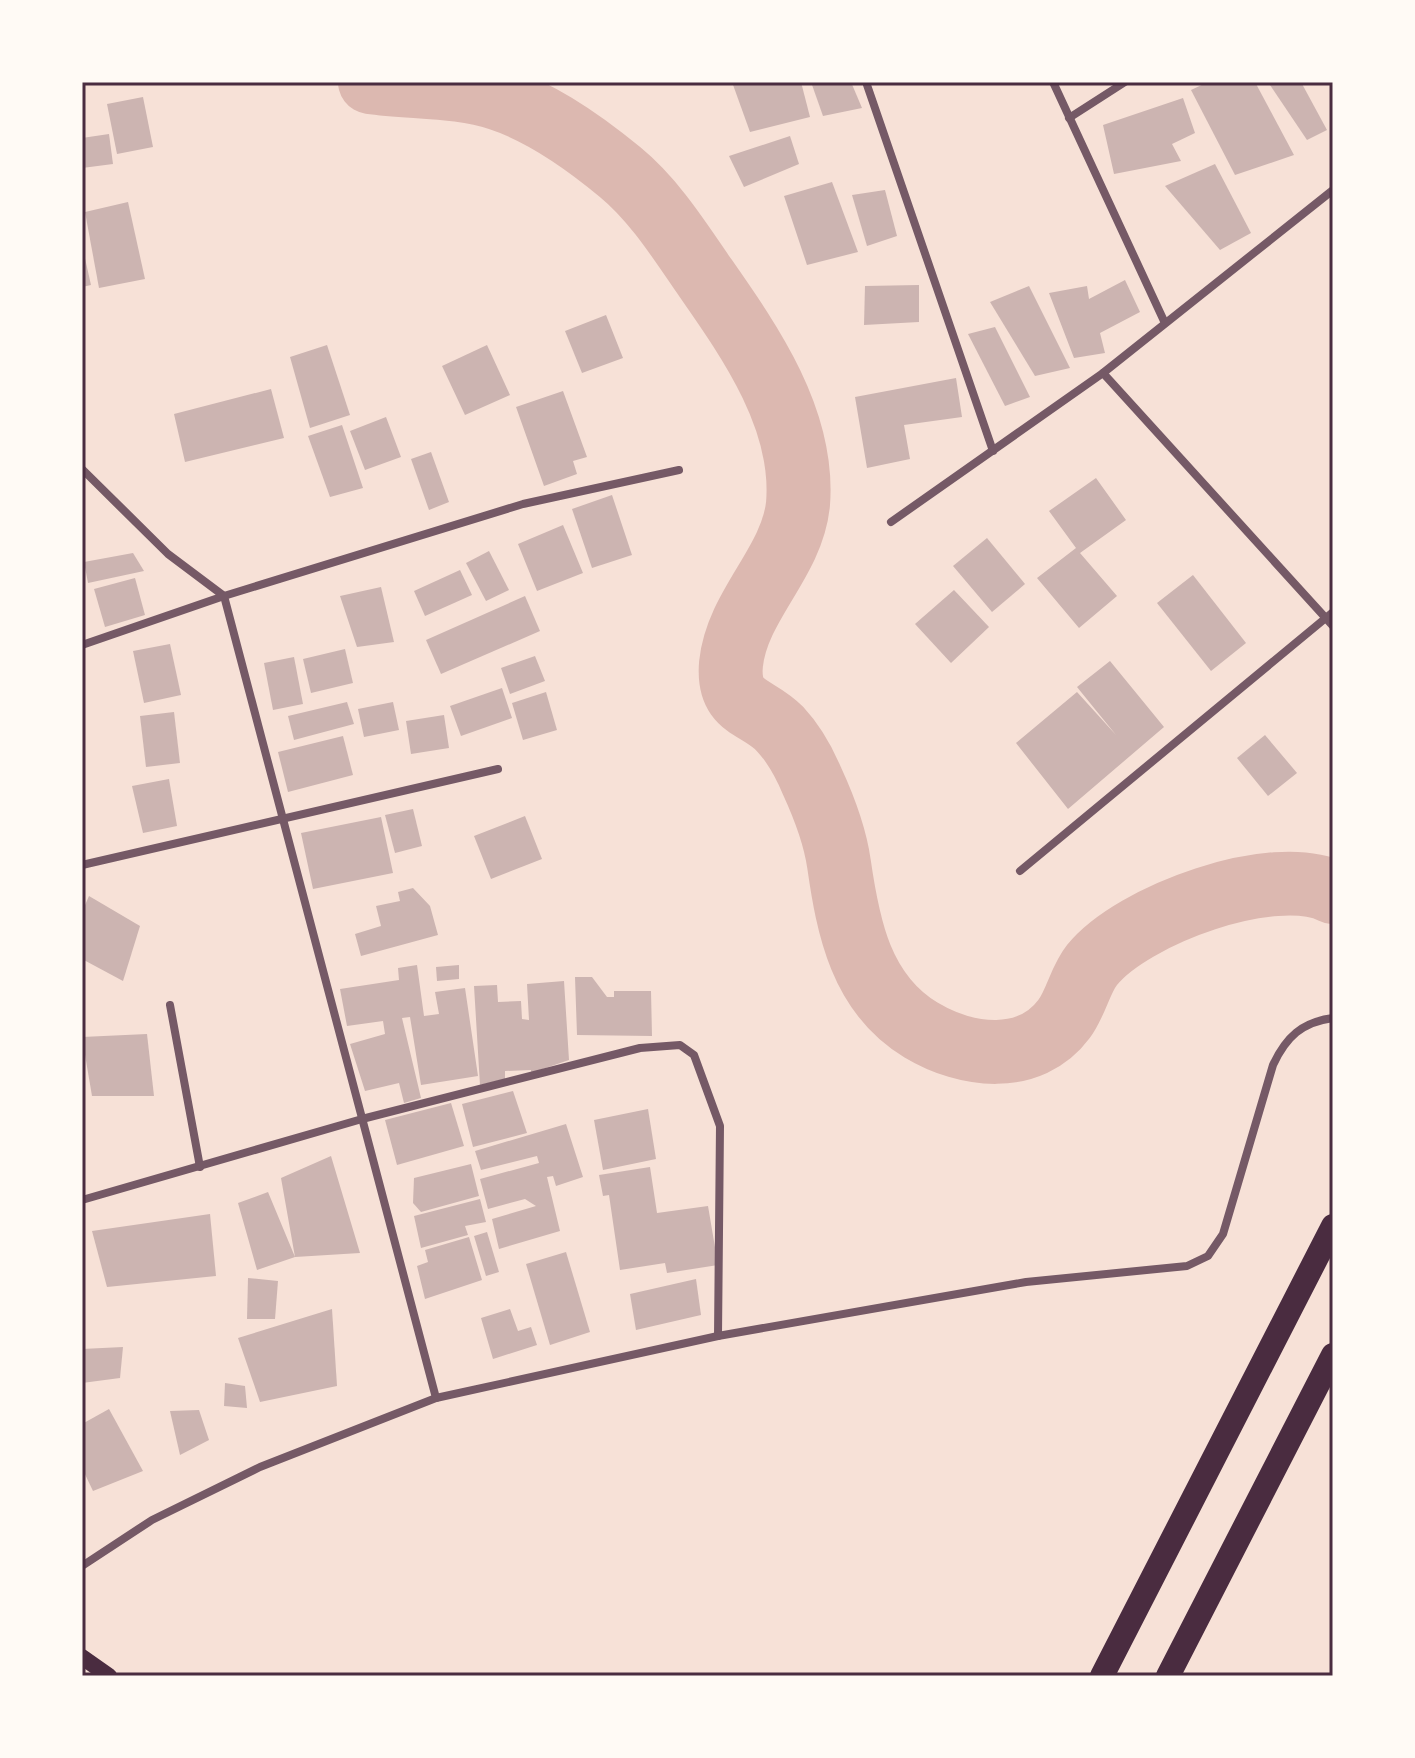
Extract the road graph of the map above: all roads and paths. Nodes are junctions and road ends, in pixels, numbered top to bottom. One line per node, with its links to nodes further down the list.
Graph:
1 (866, 82): 8 (street)
2 (1053, 82): 4 (street)
3 (1125, 82): 4 (street)
4 (1069, 118): 6 (street)
5 (1333, 190): 6 (street)
6 (1164, 321): 7 (street)
7 (1103, 373): 8 (street); 14 (street)
8 (993, 451): 11 (street)
9 (82, 469): 12 (street)
10 (679, 470): 12 (street)
11 (891, 522)
12 (224, 596): 16 (street); 18 (street)
13 (1333, 612): 14 (street)
14 (1324, 620): 15 (street); 20 (street)
15 (1333, 626)
16 (82, 645)
17 (498, 769): 18 (street)
18 (284, 819): 19 (street); 23 (street)
19 (82, 865)
20 (1020, 871)
21 (170, 1005): 24 (street)
22 (1333, 1018): 27 (street)
23 (362, 1119): 24 (street); 27 (street); 29 (street)
24 (200, 1167): 25 (street)
25 (82, 1200)
26 (1333, 1226): 33 (highway)
27 (718, 1336): 29 (street)
28 (1333, 1355): 34 (highway)
29 (436, 1398): 30 (street)
30 (82, 1566)
31 (82, 1657): 32 (main road)
32 (109, 1676)
33 (1102, 1676)
34 (1168, 1676)

